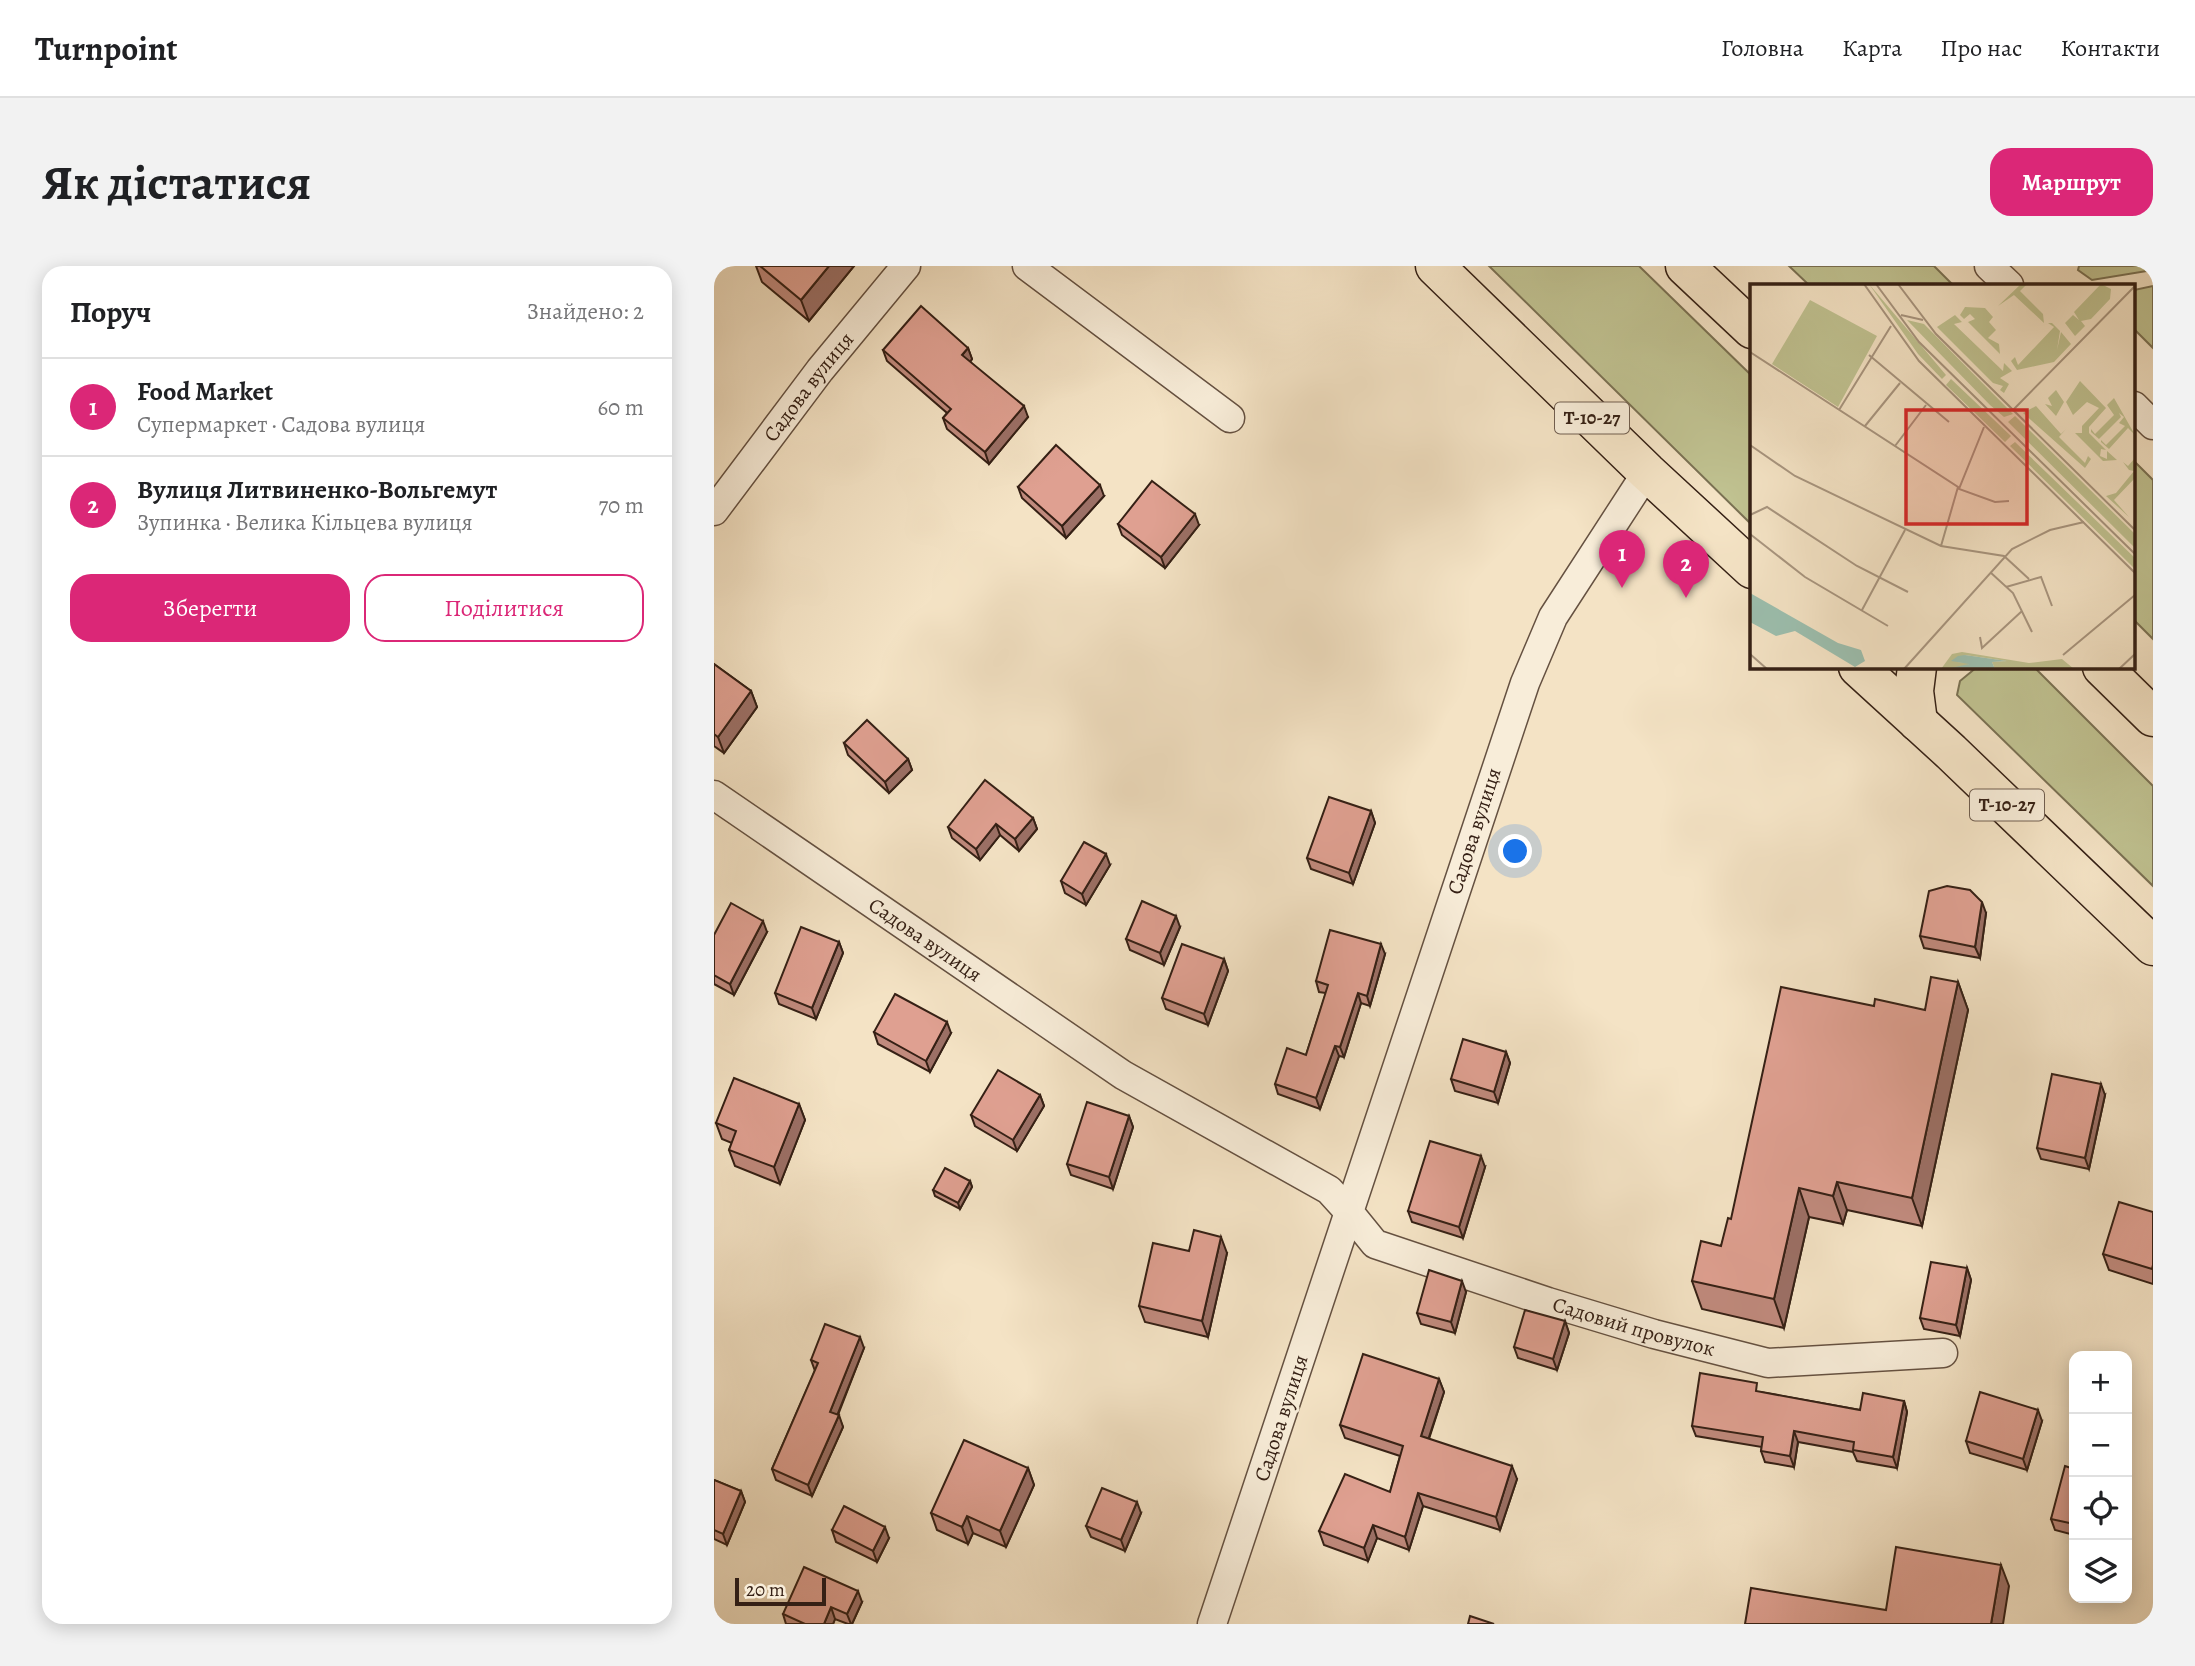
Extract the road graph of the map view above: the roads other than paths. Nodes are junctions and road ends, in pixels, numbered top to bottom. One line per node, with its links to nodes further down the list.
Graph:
1 (906, 266): 12 (street, Садова вулиця)
2 (1027, 266): 9 (street)
3 (1434, 266): 11 (highway, Т-10-27)
4 (1685, 266): 7 (highway)
5 (1989, 266): 6 (street)
6 (2008, 284)
7 (1750, 327)
8 (2136, 408): 10 (street)
9 (1230, 418)
10 (2153, 425)
11 (1647, 472): 13 (highway, Т-10-27); 21 (street, Садова вулиця)
12 (714, 511)
13 (1750, 567)
14 (1859, 668): 18 (highway, Т-10-27)
15 (1917, 668): 18 (highway)
16 (2103, 668): 17 (highway)
17 (2153, 717)
18 (1918, 722): 20 (highway, Т-10-27)
19 (714, 795): 21 (street, Садова вулиця)
20 (2153, 946)
21 (1349, 1212): 22 (street, Садовий провулок); 23 (street, Садова вулиця)
22 (1943, 1353)
23 (1212, 1624)

